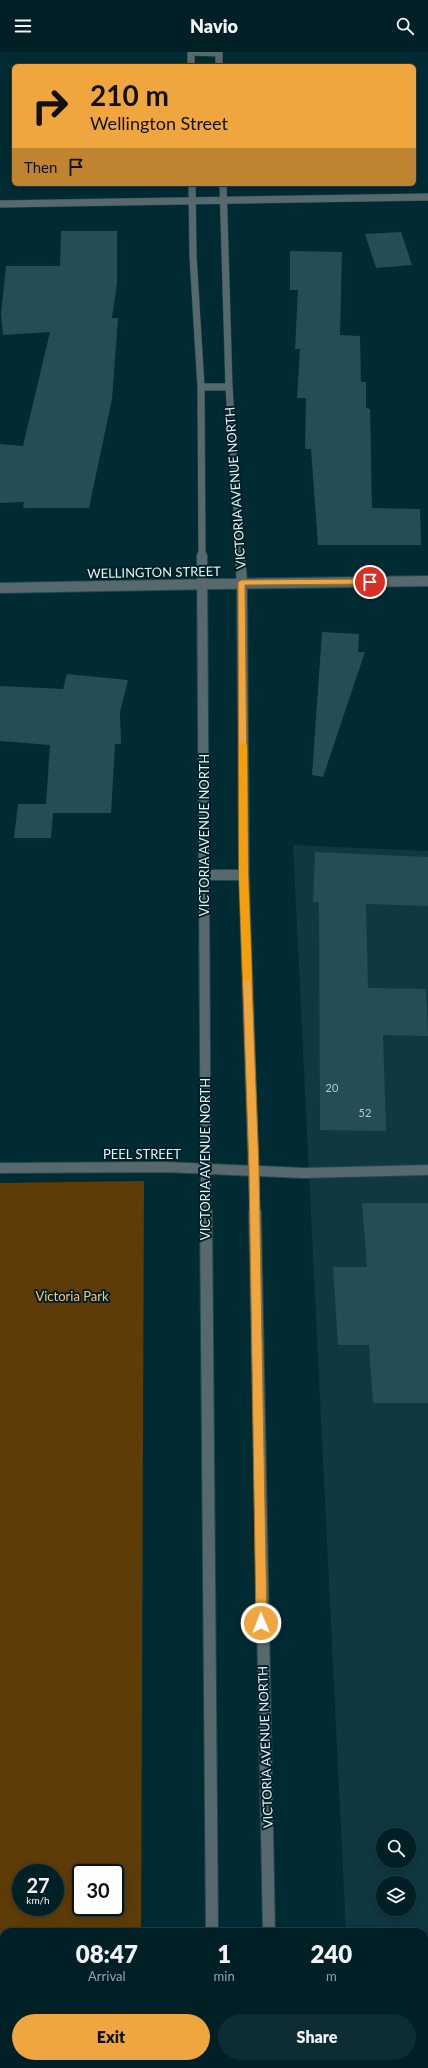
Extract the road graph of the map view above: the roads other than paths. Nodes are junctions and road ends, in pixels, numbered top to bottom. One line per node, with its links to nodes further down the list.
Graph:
1 (191, 52): 2 (street); 3 (street)
2 (219, 52): 4 (street)
3 (191, 64)
4 (220, 64)
5 (192, 186): 9 (street, VICTORIA AVENUE NORTH)
6 (223, 186): 8 (street, VICTORIA AVENUE NORTH)
7 (428, 197): 8 (street)
8 (224, 200): 9 (street); 12 (street, VICTORIA AVENUE NORTH)
9 (192, 202): 10 (street); 11 (street, VICTORIA AVENUE NORTH)
10 (0, 204)
11 (201, 387): 12 (street, VICTORIA AVENUE NORTH); 15 (street, VICTORIA AVENUE NORTH)
12 (229, 387): 14 (street, VICTORIA AVENUE NORTH)
13 (428, 581): 14 (street, WELLINGTON STREET)
14 (242, 582): 15 (street, WELLINGTON STREET); 18 (street, VICTORIA AVENUE NORTH)
15 (202, 585): 16 (street, WELLINGTON STREET); 17 (street, VICTORIA AVENUE NORTH)
16 (0, 588)
17 (204, 875): 18 (street); 20 (street, VICTORIA AVENUE NORTH)
18 (244, 875): 21 (street, VICTORIA AVENUE NORTH)
19 (0, 1168): 20 (street, PEEL STREET)
20 (205, 1169): 21 (street, PEEL STREET); 23 (street, VICTORIA AVENUE NORTH)
21 (254, 1170): 22 (street, PEEL STREET); 24 (street, VICTORIA AVENUE NORTH)
22 (428, 1170)
23 (212, 1928)
24 (269, 1928)

